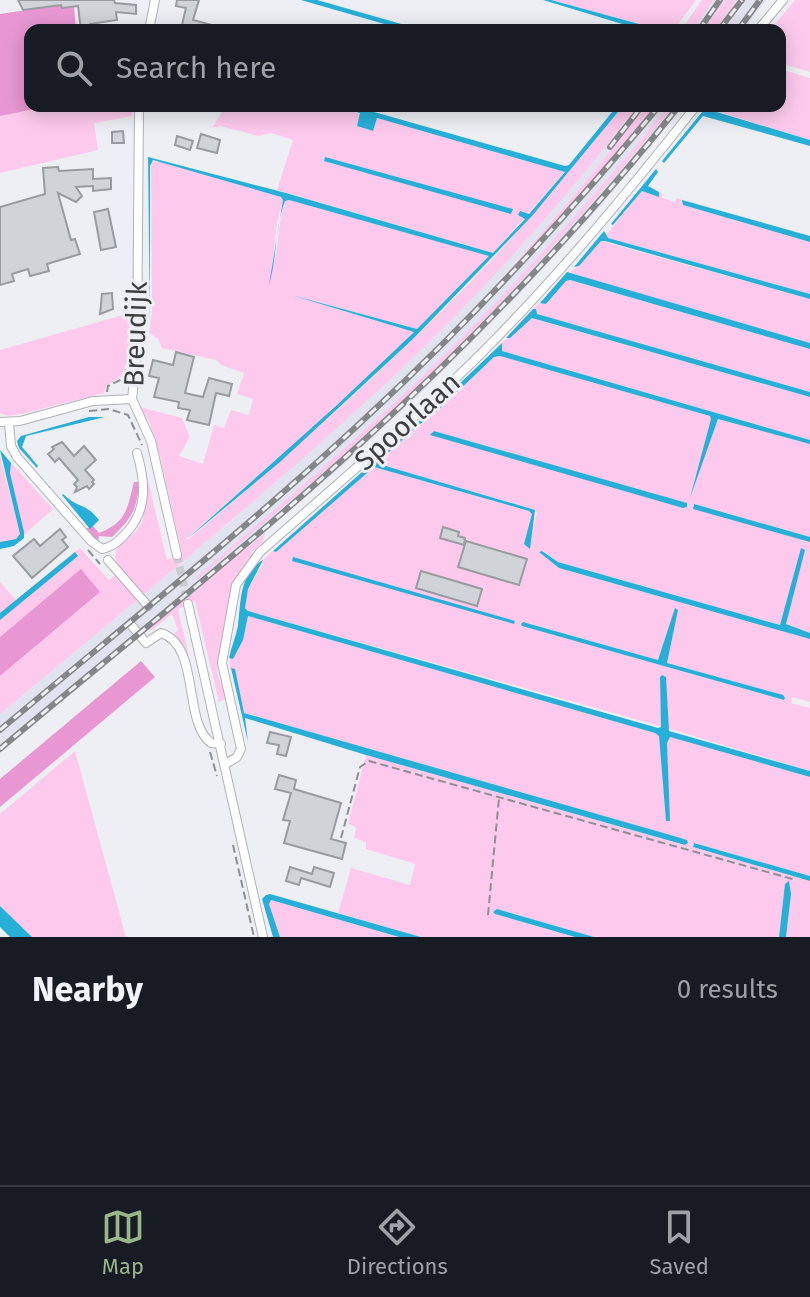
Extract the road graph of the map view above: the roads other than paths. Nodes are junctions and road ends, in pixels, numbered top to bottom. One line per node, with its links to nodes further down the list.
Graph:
1 (155, 0): 3 (street)
2 (783, 0): 4 (street)
3 (150, 24)
4 (763, 24)
5 (139, 112): 7 (street, Breudijk)
6 (691, 112): 16 (street, Spoorlaan)
7 (132, 399): 8 (street); 11 (street, Breudijk)
8 (5, 423): 10 (street)
9 (137, 453): 10 (street)
10 (105, 549): 13 (street)
11 (177, 555)
12 (188, 604): 15 (street)
13 (148, 606)
14 (132, 626): 15 (street)
15 (221, 744): 16 (street)
16 (226, 764): 17 (street)
17 (263, 937)

